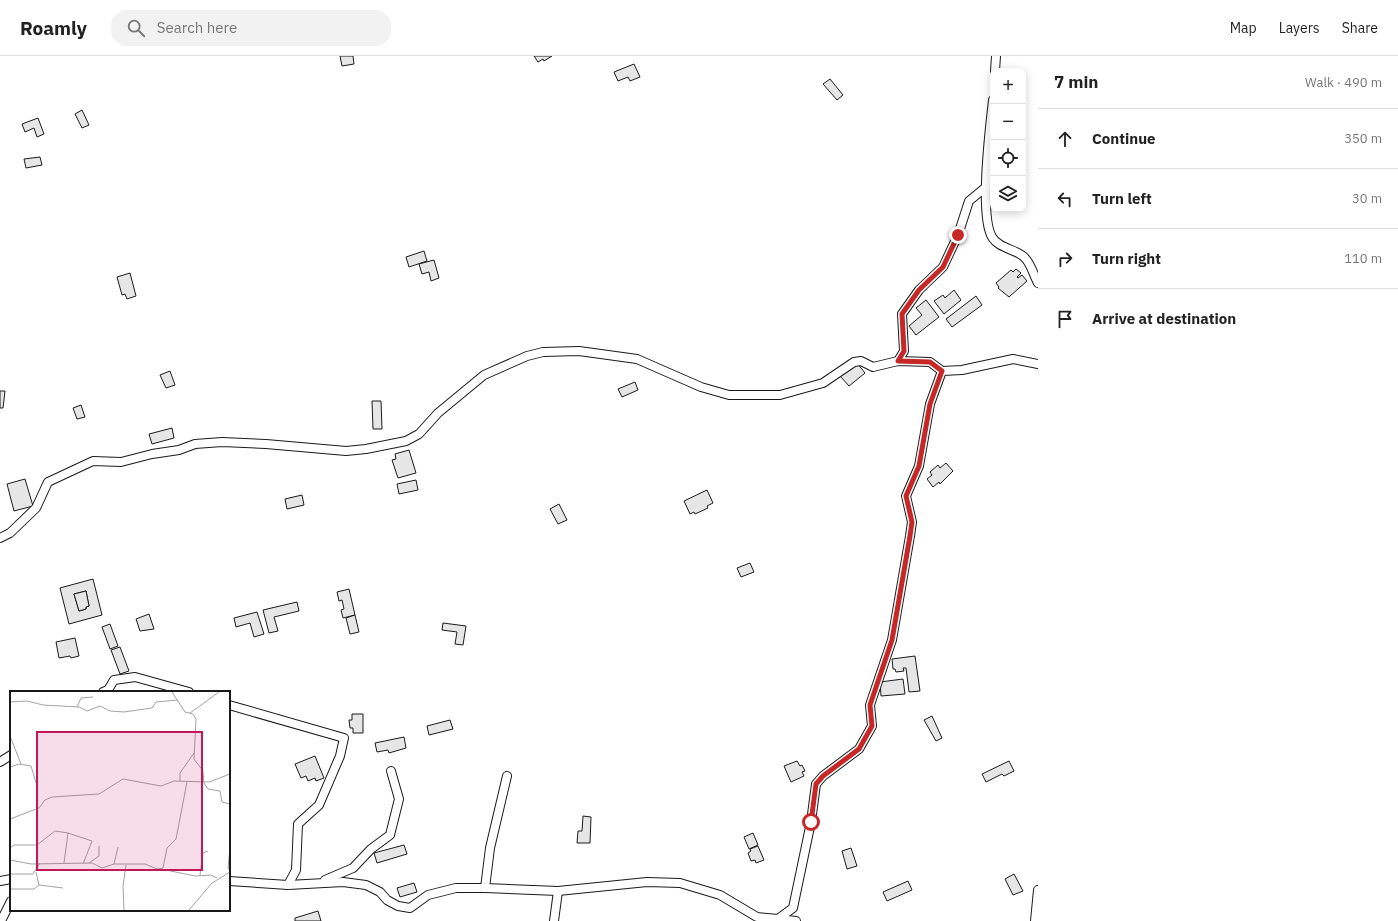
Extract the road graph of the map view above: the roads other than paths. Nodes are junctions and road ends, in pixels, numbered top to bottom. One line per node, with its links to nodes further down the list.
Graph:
1 (996, 56): 2 (street)
2 (995, 68)
3 (993, 104): 4 (street)
4 (986, 187): 5 (street); 6 (street)
5 (1038, 283)
6 (898, 361): 8 (street); 9 (street)
7 (1038, 364): 8 (street)
8 (942, 371): 26 (street)
9 (0, 538)
10 (106, 691): 11 (street)
11 (185, 691)
12 (230, 704): 21 (street)
13 (10, 757): 14 (street)
14 (0, 762)
15 (391, 771): 20 (street)
16 (506, 776): 22 (street)
17 (10, 879): 18 (street)
18 (0, 881)
19 (230, 881): 21 (street)
20 (322, 881): 21 (street); 22 (street)
21 (288, 885)
22 (485, 888): 24 (street)
23 (1038, 890): 30 (street)
24 (558, 892): 26 (street); 28 (street)
25 (10, 903): 27 (street)
26 (778, 919): 29 (street)
27 (1, 921)
28 (554, 921)
29 (796, 921)
30 (1036, 921)

